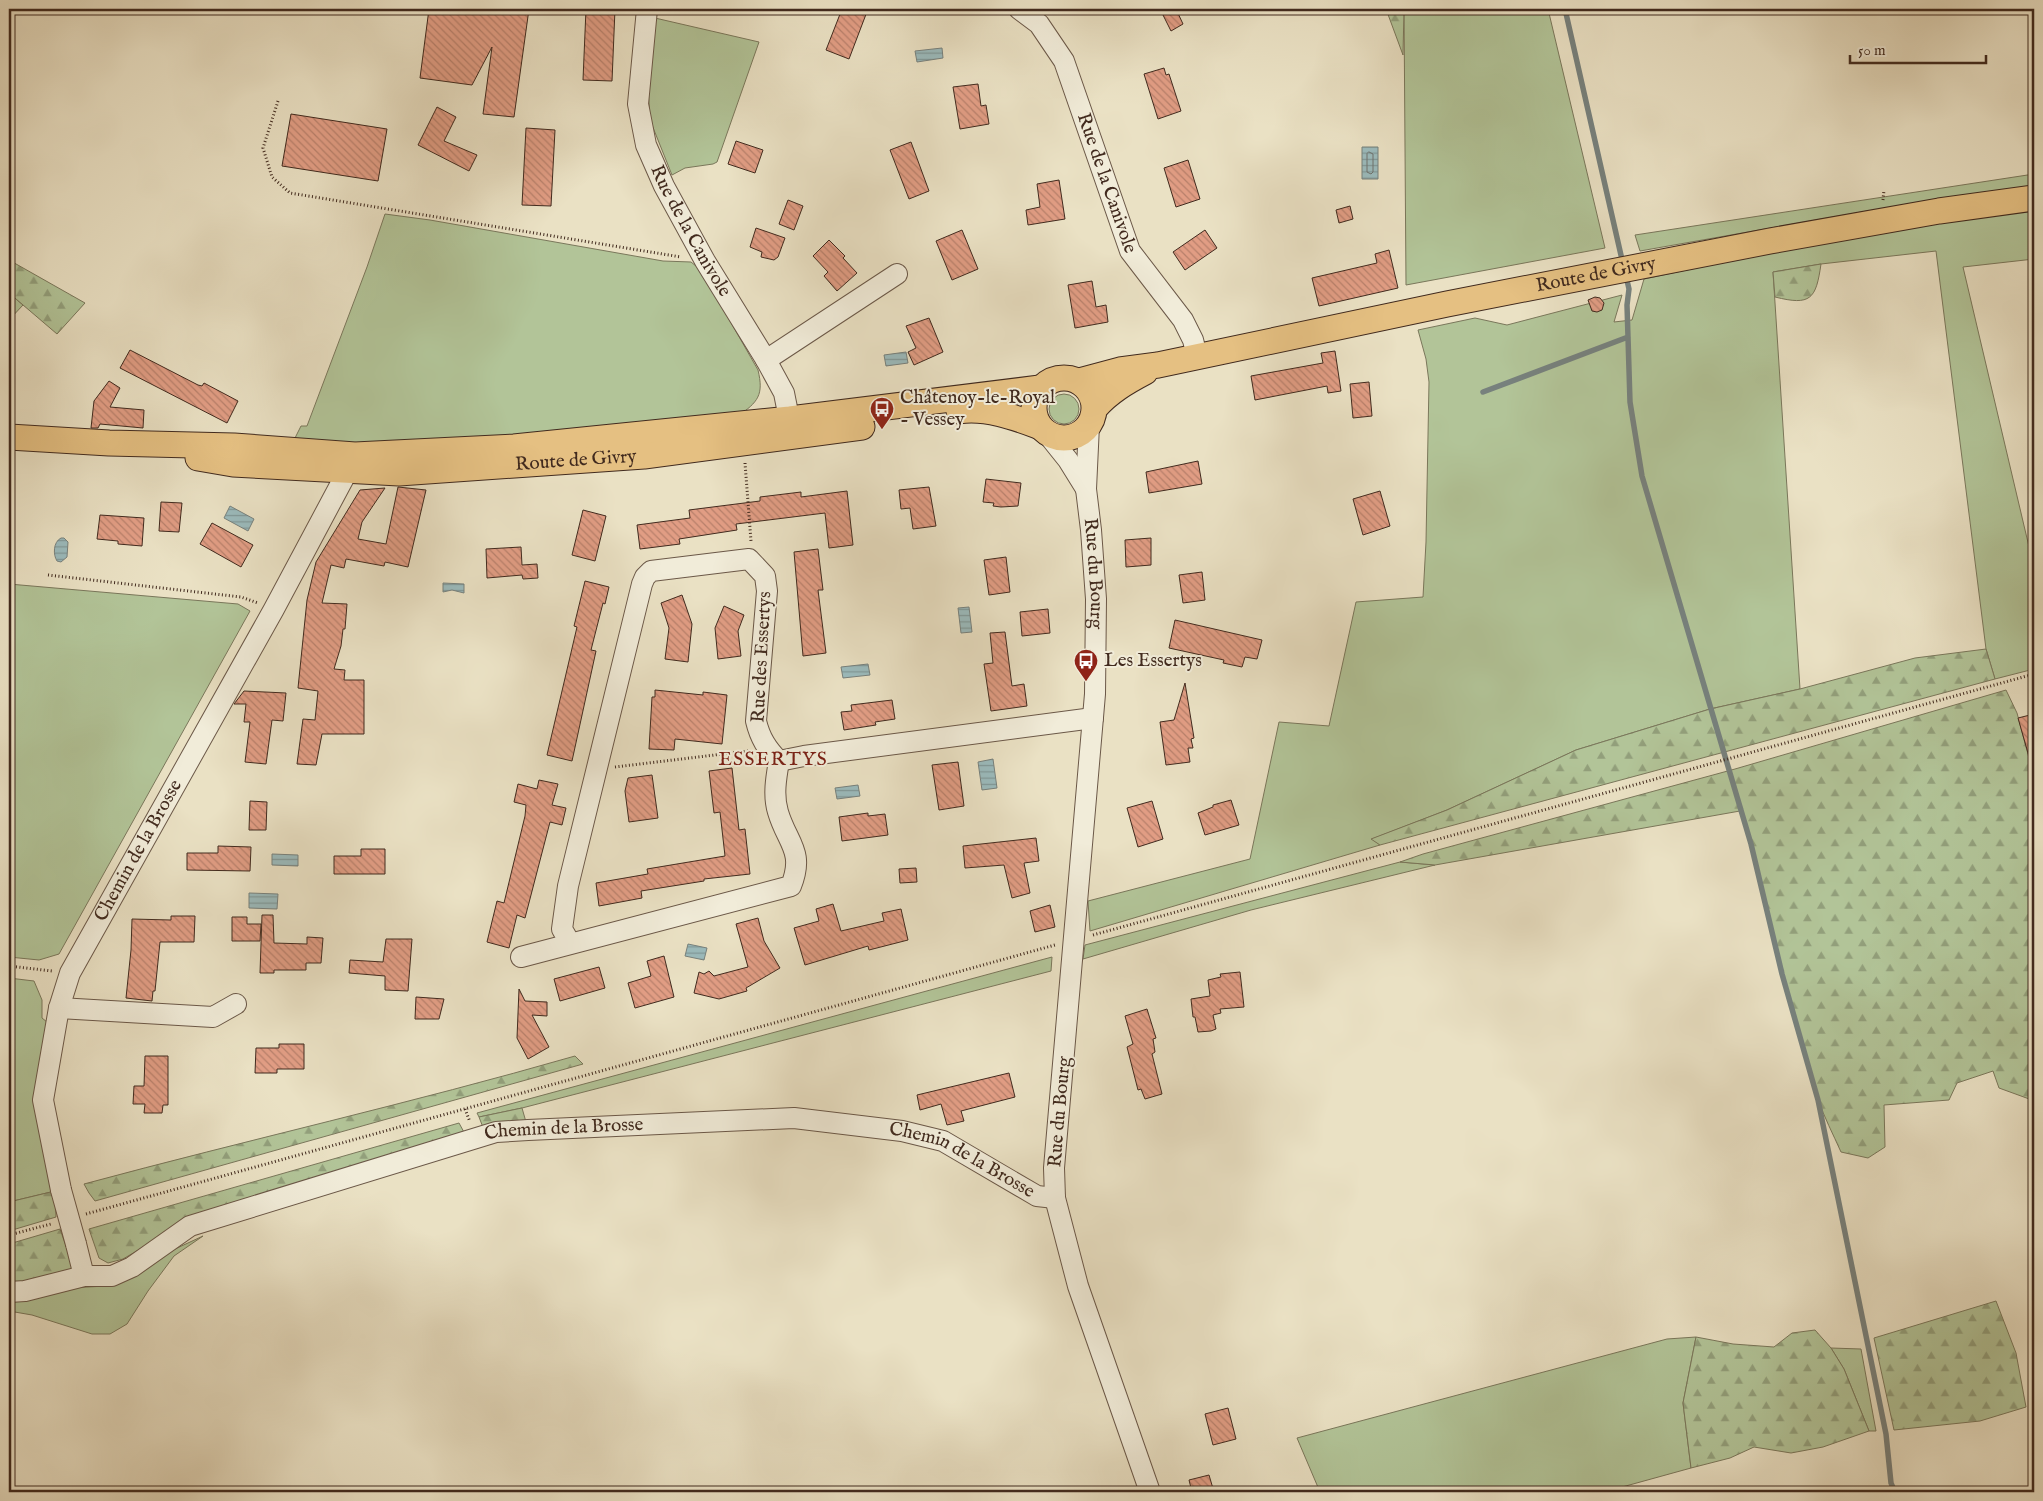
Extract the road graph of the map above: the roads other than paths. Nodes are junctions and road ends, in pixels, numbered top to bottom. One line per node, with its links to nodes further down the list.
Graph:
1 (647, 9): 6 (street, Rue de la Canivole)
2 (1019, 9): 5 (street, Rue de la Canivole)
3 (2034, 198): 5 (main road, Route de Givry)
4 (897, 274): 6 (street)
5 (1197, 356): 7 (main road, Route de Givry)
6 (766, 360): 11 (street, Rue de la Canivole)
7 (1158, 365): 8 (main road, Route de Givry); 10 (main road, Route de Givry)
8 (1079, 381): 9 (main road); 10 (main road)
9 (1040, 388): 11 (main road, Route de Givry); 12 (main road)
10 (1092, 417): 12 (main road); 16 (street, Rue du Bourg)
11 (791, 428): 12 (main road, Route de Givry); 15 (main road, Route de Givry); 15 (main road, Route de Givry)
12 (1043, 430): 16 (street, Rue du Bourg)
13 (9, 437): 14 (main road, Route de Givry)
14 (352, 463): 15 (main road, Route de Givry); 22 (street, Chemin de la Brosse)
15 (505, 464)
16 (1086, 489): 17 (street, Rue du Bourg)
17 (1093, 718): 18 (street); 23 (street, Rue du Bourg)
18 (773, 755): 19 (street); 19 (street, Rue des Essertys)
19 (570, 943): 20 (street)
20 (521, 957)
21 (236, 1004): 22 (street)
22 (59, 1008): 24 (street, Chemin de la Brosse, bridge)
23 (1056, 1198): 24 (street, Chemin de la Brosse); 26 (street, Rue du Bourg)
24 (84, 1276): 25 (street, Chemin de la Brosse)
25 (9, 1292)
26 (1150, 1492)

